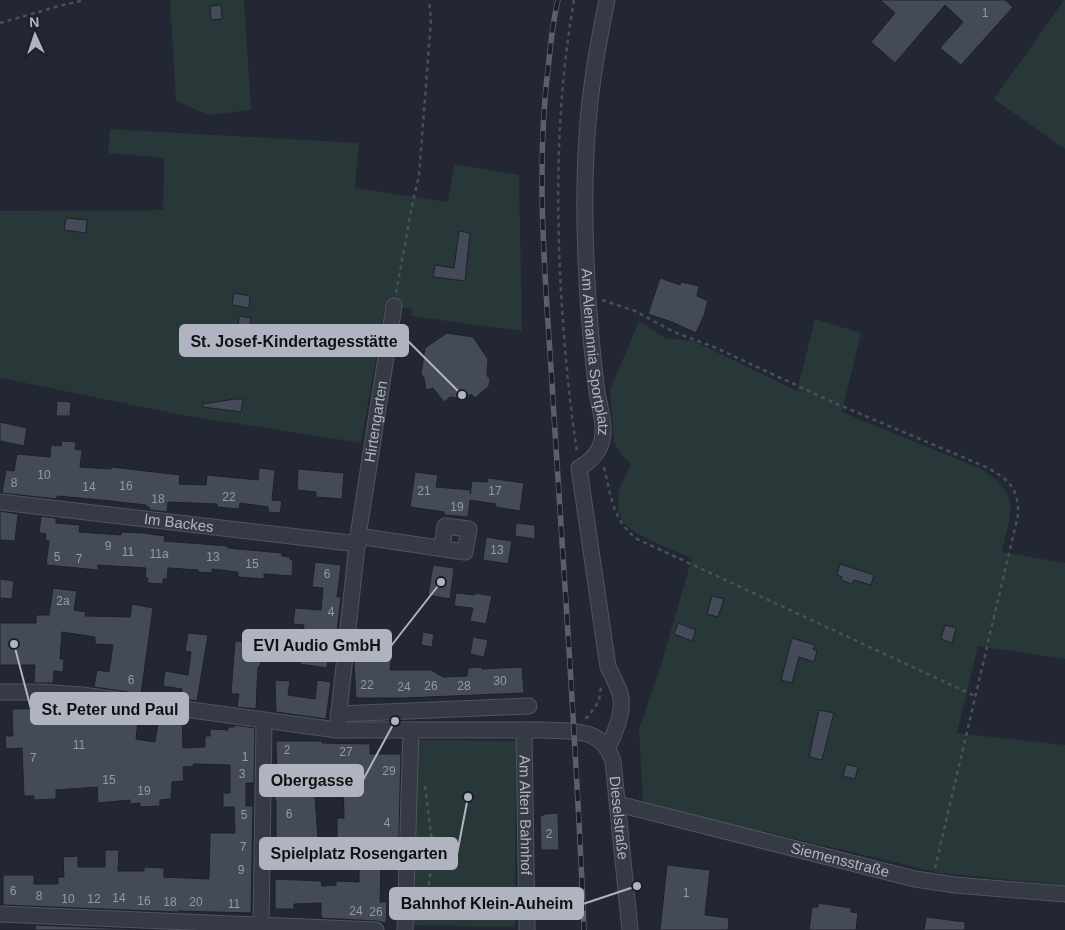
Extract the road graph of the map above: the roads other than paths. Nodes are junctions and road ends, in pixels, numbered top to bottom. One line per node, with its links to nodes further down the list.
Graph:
1 (606, 0): 13 (street, Am Alemannia Sportplatz)
2 (394, 306): 4 (street, Hirtengarten)
3 (0, 502): 4 (street, Im Backes)
4 (358, 540): 5 (street); 8 (street, Hirtengarten)
5 (442, 548)
6 (0, 692): 9 (street)
7 (529, 706): 8 (street)
8 (338, 714): 10 (street, Hirtengarten)
9 (264, 721): 10 (street); 17 (street)
10 (337, 730): 11 (street)
11 (411, 730): 12 (street); 19 (street)
12 (524, 730): 13 (street); 20 (street, Am Alten Bahnhof)
13 (608, 748): 14 (street, Dieselstraße)
14 (618, 804): 15 (street, Siemensstraße); 21 (street, Dieselstraße)
15 (1065, 894)
16 (0, 914): 17 (street)
17 (261, 927): 18 (street)
18 (376, 930)
19 (405, 930)
20 (527, 930)
21 (630, 930)

